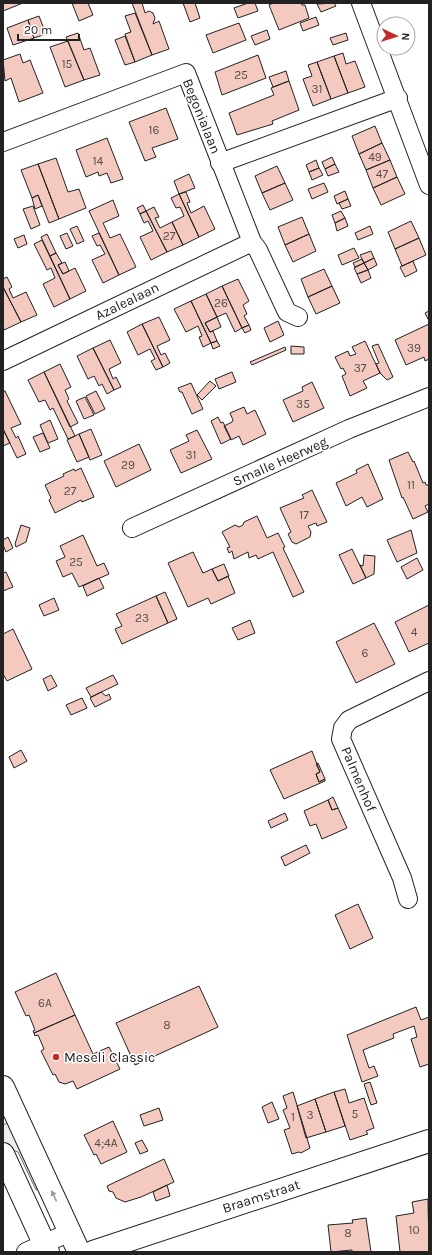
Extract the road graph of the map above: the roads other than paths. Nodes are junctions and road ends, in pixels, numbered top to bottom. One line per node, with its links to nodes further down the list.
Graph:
1 (361, 3): 2 (street)
2 (398, 98): 4 (street, Begonialaan); 5 (street)
3 (3, 142): 4 (street, Begonialaan)
4 (220, 164): 6 (street)
5 (429, 185)
6 (252, 242): 7 (street); 8 (street, Azalealaan)
7 (298, 318)
8 (3, 361)
9 (429, 397): 10 (street, Smalle Heerweg)
10 (132, 528)
11 (429, 681): 12 (street, Palmenhof)
12 (408, 899)
13 (3, 1087): 16 (street, one-way to 13)
14 (429, 1141): 19 (street, Braamstraat)
15 (3, 1154): 17 (street)
16 (70, 1232): 17 (street); 18 (street)
17 (39, 1249)
18 (79, 1252)
19 (93, 1252)

